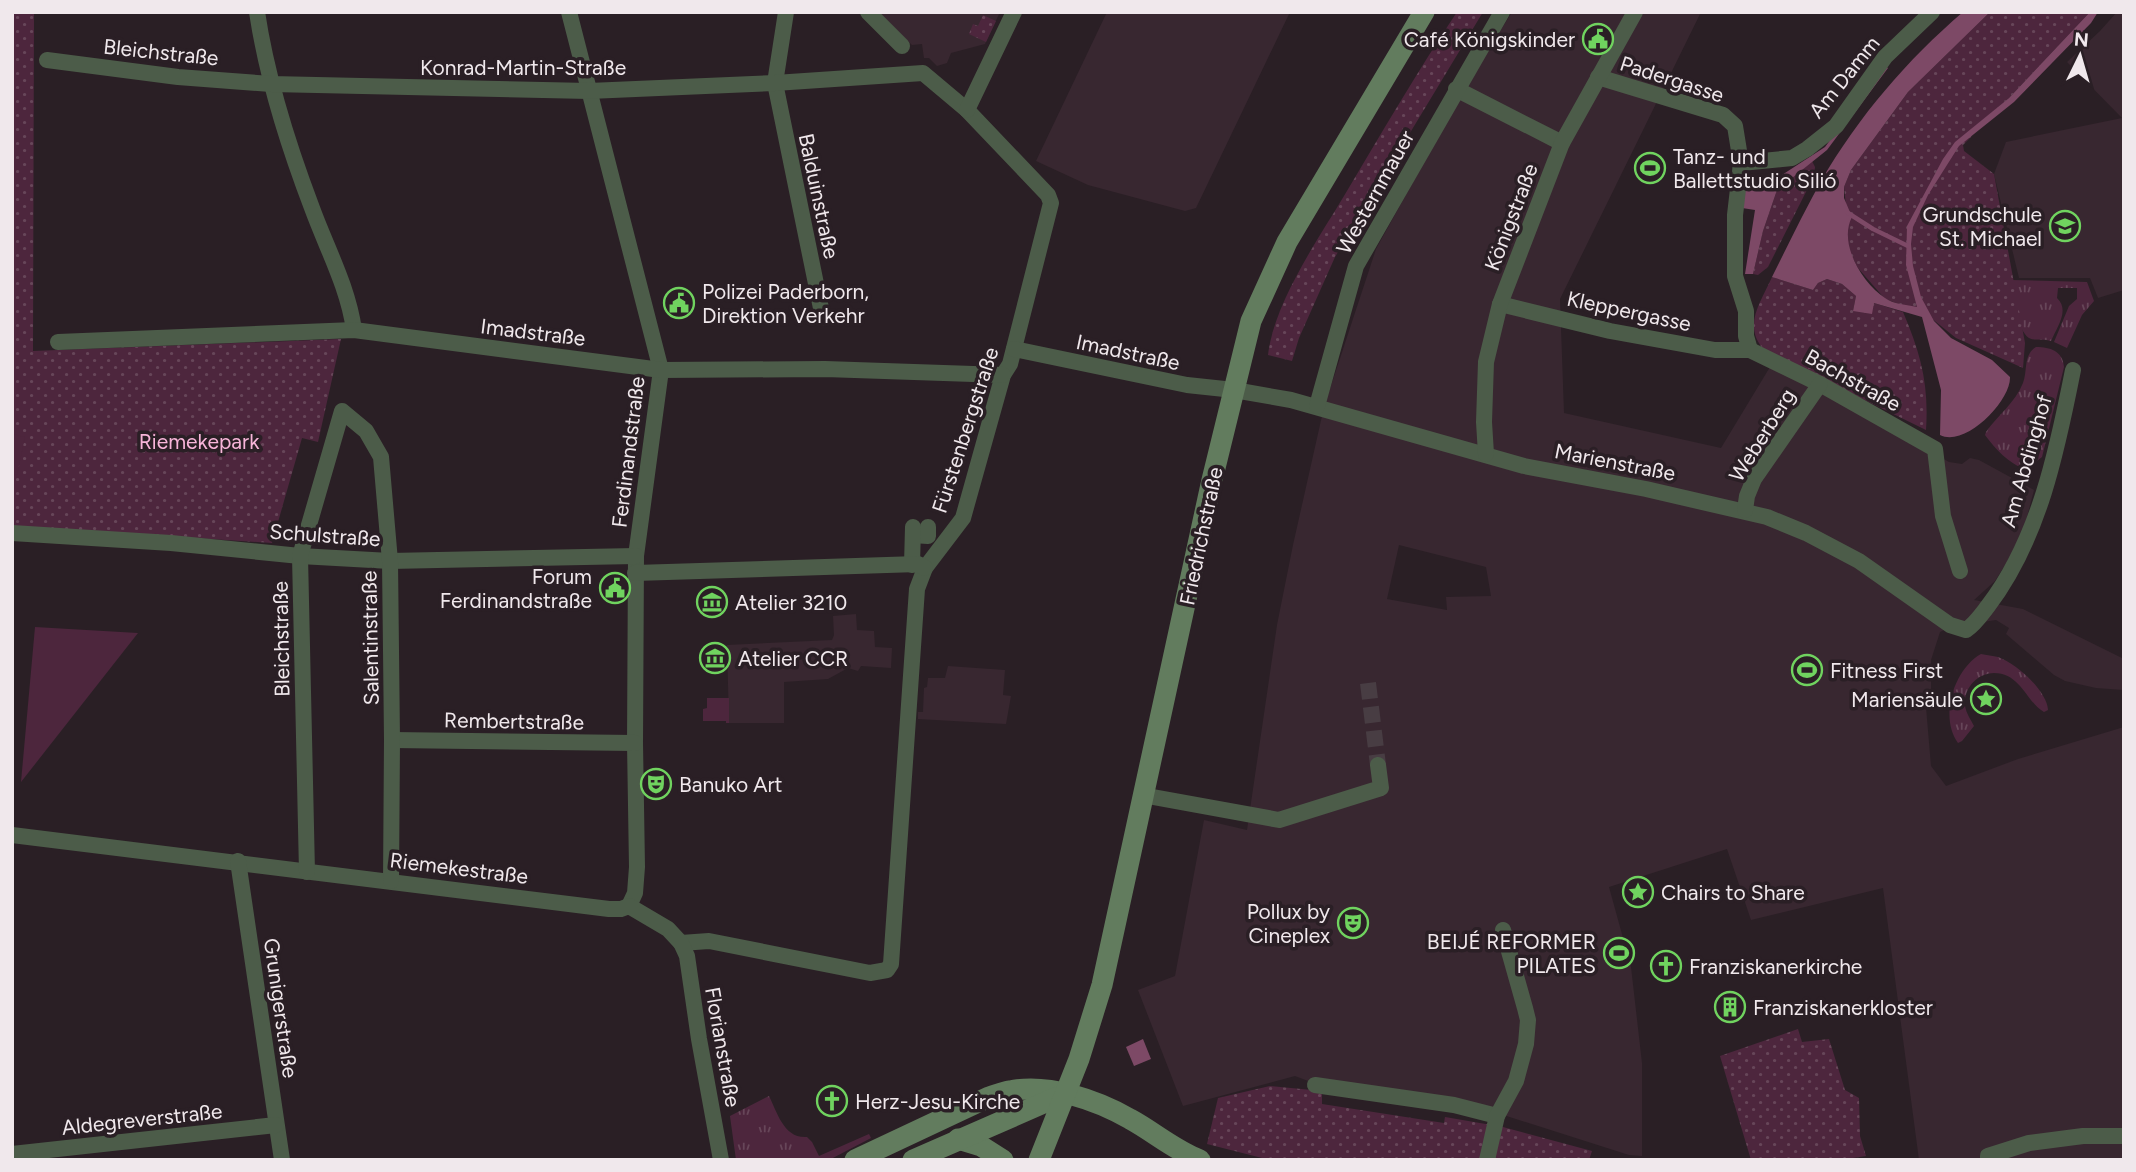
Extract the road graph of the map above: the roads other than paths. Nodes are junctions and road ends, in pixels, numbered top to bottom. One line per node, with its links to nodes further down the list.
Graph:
1 (257, 12): 15 (street)
2 (569, 12): 17 (street, Ferdinandstraße)
3 (786, 12): 14 (street, Balduinstraße)
4 (868, 12): 10 (street)
5 (1014, 12): 18 (street)
6 (1424, 12): 31 (main road, Friedrichstraße)
7 (1502, 12): 16 (street, Westernmauer)
8 (1635, 12): 13 (street, Königstraße)
9 (1925, 14): 20 (street, Am Damm)
10 (902, 46)
11 (47, 60): 15 (street, Bleichstraße)
12 (923, 73): 14 (street, Konrad-Martin-Straße); 18 (street, Fürstenbergstraße)
13 (1598, 78): 19 (street, Königstraße); 20 (street, Padergasse)
14 (775, 83): 17 (street, Konrad-Martin-Straße); 22 (street, Balduinstraße)
15 (271, 84): 17 (street, Konrad-Martin-Straße); 23 (street)
16 (1456, 89): 19 (street); 32 (street, Westernmauer)
17 (589, 91): 27 (street, Ferdinandstraße)
18 (967, 110): 25 (street, Fürstenbergstraße)
19 (1562, 143): 21 (street, Königstraße)
20 (1741, 163): 26 (street, Padergasse)
21 (1500, 304): 26 (street, Kleppergasse); 34 (street, Königstraße)
22 (823, 318)
23 (354, 330): 24 (street, Imadstraße); 27 (street, Imadstraße)
24 (58, 342)
25 (1014, 349): 29 (street, Fürstenbergstraße); 31 (street, Imadstraße)
26 (1750, 350): 30 (street, Bachstraße)
27 (661, 370): 29 (street, Imadstraße); 38 (street, Ferdinandstraße)
28 (2073, 370): 44 (street, Am Abdinghof)
29 (1003, 375): 41 (street, Fürstenbergstraße)
30 (1820, 384): 35 (street, Weberberg); 42 (street, Bachstraße)
31 (1234, 390): 32 (street, Marienstraße); 48 (main road, Friedrichstraße)
32 (1317, 406): 34 (street, Marienstraße)
33 (342, 411): 39 (street, Bleichstraße); 40 (street, Salentinstraße)
34 (1486, 453): 35 (street, Marienstraße)
35 (1745, 510): 44 (street, Marienstraße)
36 (918, 530): 41 (street, Fürstenbergstraße)
37 (12, 533): 39 (street, Schulstraße)
38 (636, 555): 40 (street, Schulstraße); 43 (street, Ferdinandstraße)
39 (300, 556): 40 (street, Schulstraße); 51 (street, Bleichstraße)
40 (390, 561): 45 (street, Salentinstraße)
41 (919, 566): 43 (street); 55 (street, Fürstenbergstraße)
42 (1959, 571)
43 (635, 573): 46 (street, Ferdinandstraße)
44 (1966, 630)
45 (392, 740): 46 (street, Rembertstraße); 52 (street, Salentinstraße)
46 (635, 743): 53 (street, Ferdinandstraße)
47 (1378, 765): 48 (street)
48 (1142, 795): 57 (main road, Friedrichstraße)
49 (12, 835): 50 (street, Riemekestraße)
50 (238, 861): 51 (street, Riemekestraße); 59 (street, Grunigerstraße)
51 (307, 872): 52 (street, Riemekestraße)
52 (391, 881): 53 (street, Riemekestraße)
53 (629, 906): 55 (street)
54 (1503, 930): 58 (street)
55 (681, 943): 65 (street, Florianstraße)
56 (1315, 1085): 58 (street)
57 (1065, 1093): 61 (main road); 66 (main road); 69 (main road, Friedrichstraße); 70 (main road)
58 (1497, 1116): 71 (street)
59 (276, 1125): 62 (street, Aldegreverstraße); 64 (street, Grunigerstraße)
60 (2124, 1136): 63 (street)
61 (958, 1139): 67 (main road); 68 (main road)
62 (12, 1154)
63 (1988, 1158)
64 (282, 1160)
65 (721, 1160)
66 (855, 1160)
67 (913, 1160)
68 (1003, 1160)
69 (1040, 1160)
70 (1200, 1160)
71 (1487, 1160)

